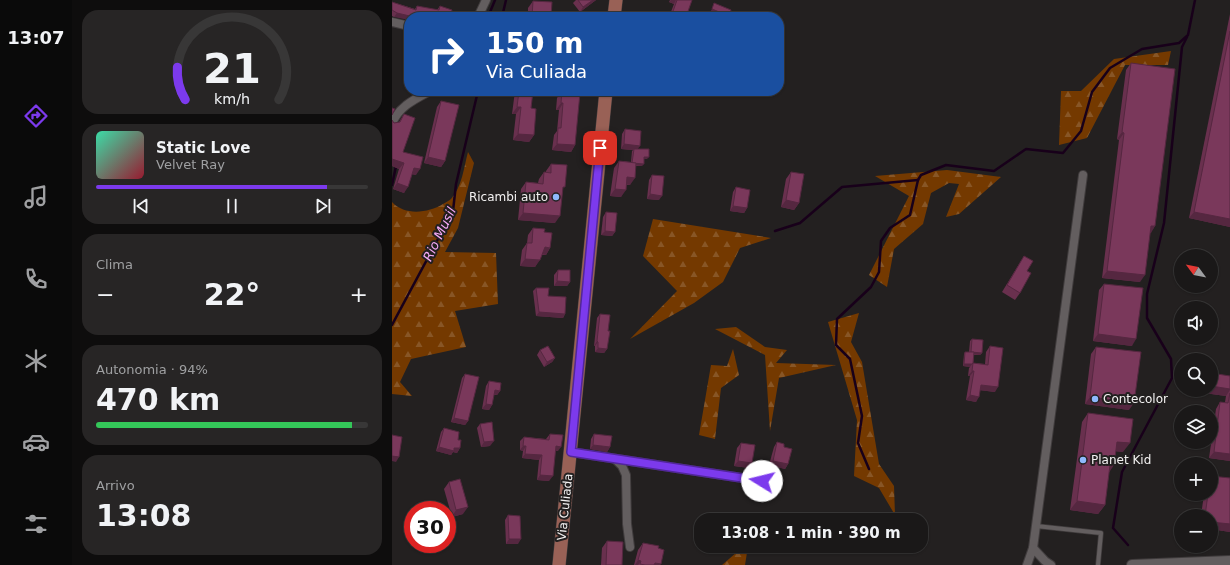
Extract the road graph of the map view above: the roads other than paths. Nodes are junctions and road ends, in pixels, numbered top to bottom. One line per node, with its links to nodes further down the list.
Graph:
1 (486, 0): 3 (street)
2 (616, 0): 4 (main road)
3 (480, 12)
4 (615, 12)
5 (392, 22): 6 (street)
6 (404, 25)
7 (422, 96): 9 (street)
8 (606, 96): 11 (main road, Via Culiada)
9 (392, 124)
10 (1084, 175): 14 (street)
11 (571, 452): 12 (street); 18 (main road, Via Culiada)
12 (615, 459): 13 (street); 15 (street)
13 (762, 481)
14 (1036, 526): 16 (street); 21 (lane)
15 (630, 547)
16 (1033, 548): 19 (street); 20 (street)
17 (1230, 561): 23 (street)
18 (559, 565)
19 (1027, 565)
20 (1051, 565)
21 (1098, 565)
22 (1132, 565): 23 (street)
23 (1164, 565)

